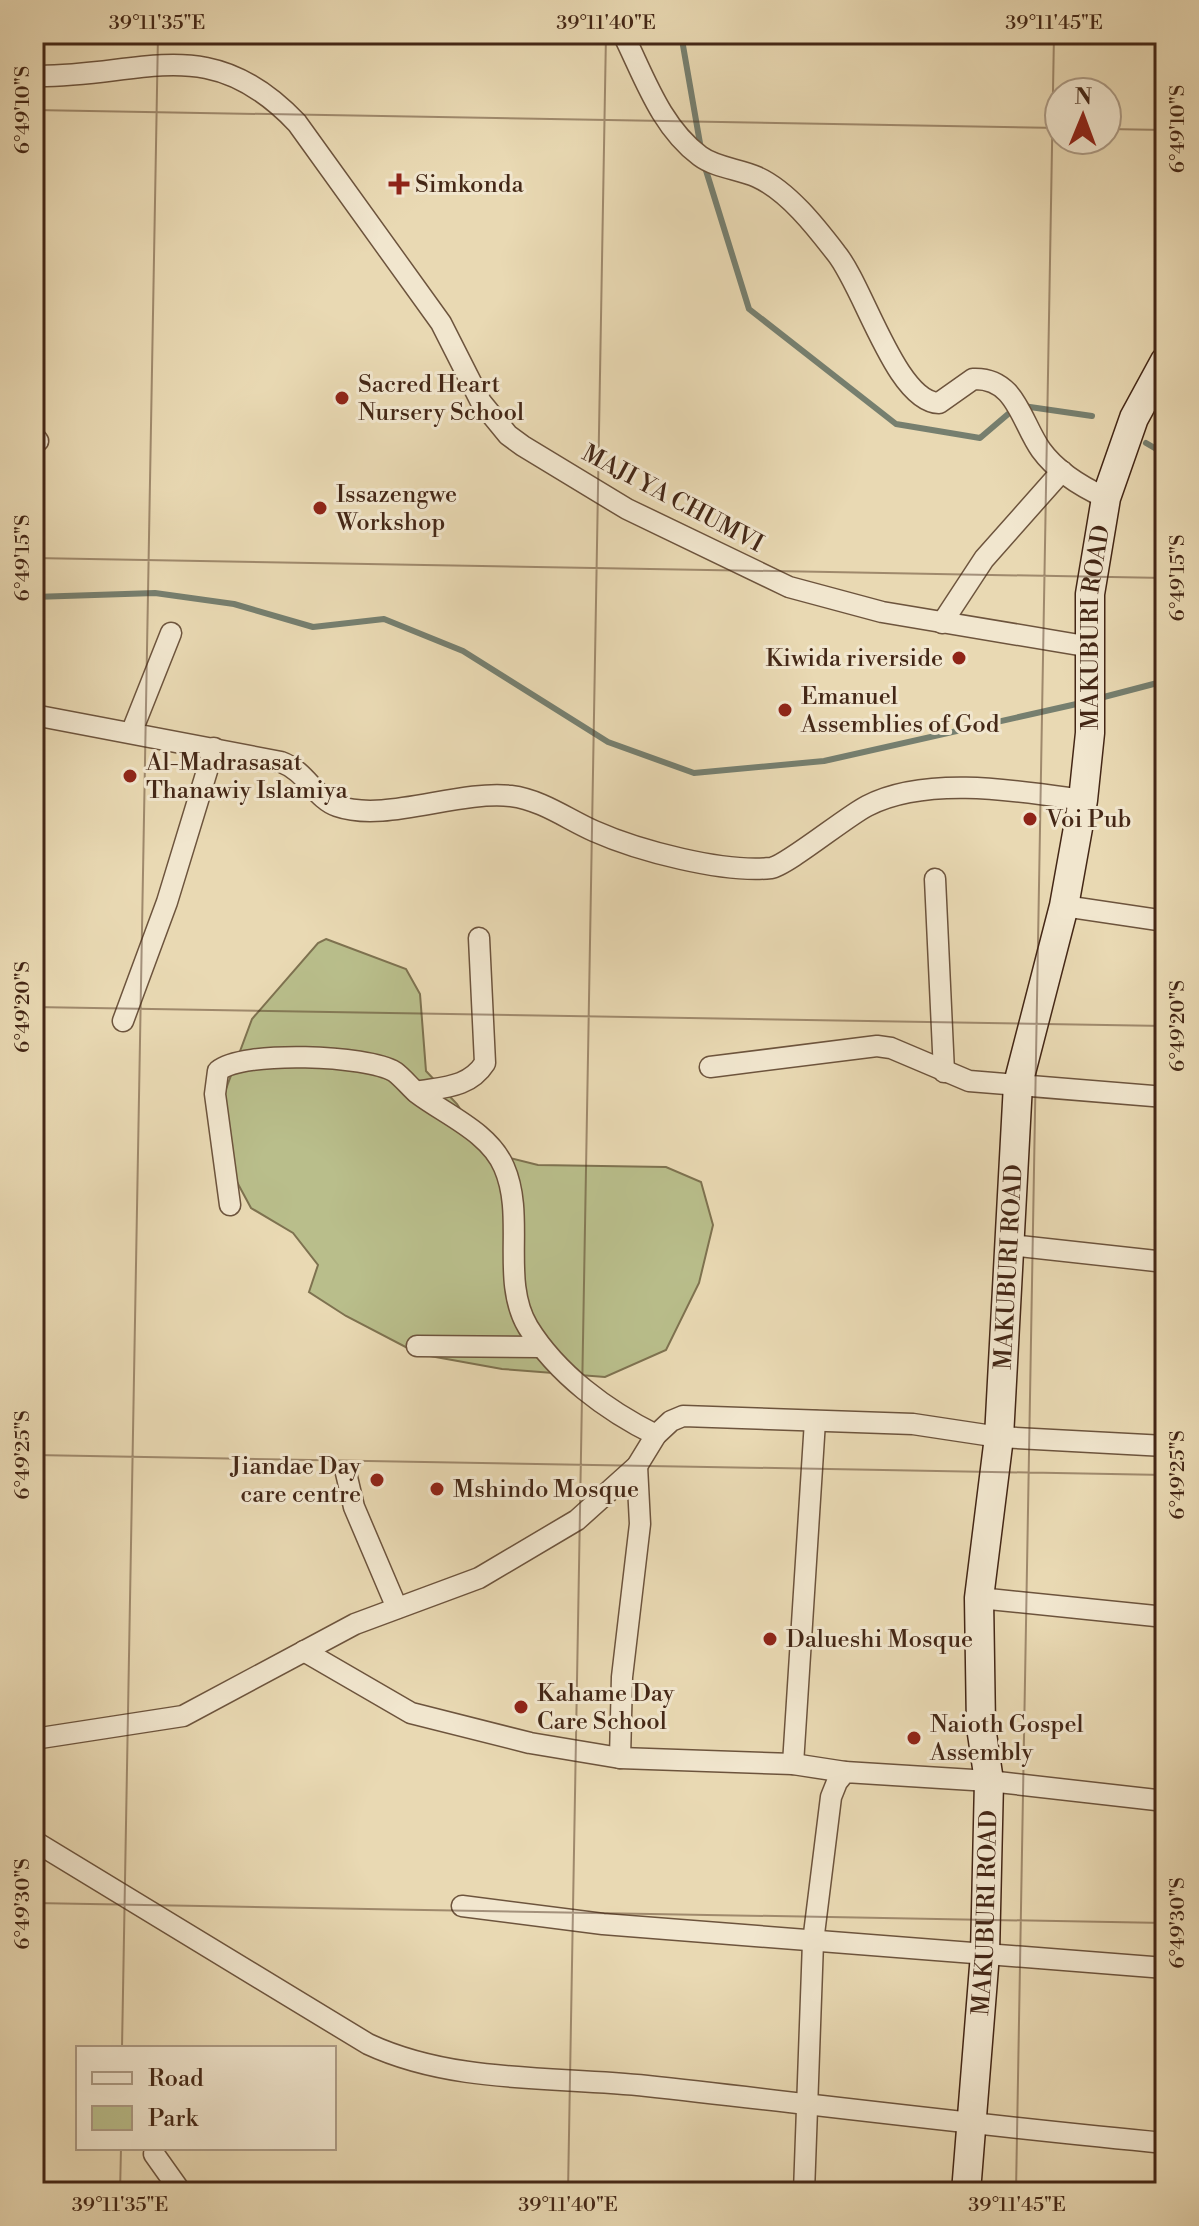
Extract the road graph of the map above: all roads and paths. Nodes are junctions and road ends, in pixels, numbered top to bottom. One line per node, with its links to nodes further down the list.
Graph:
1 (623, 34): 4 (street)
2 (36, 82): 6 (street, MAJI YA CHUMVI)
3 (1165, 361): 5 (street, MAKUBURI ROAD)
4 (1062, 471): 5 (street); 6 (street)
5 (1106, 498): 8 (street, MAKUBURI ROAD)
6 (942, 623): 8 (street, MAJI YA CHUMVI)
7 (171, 633): 10 (street)
8 (1091, 647): 12 (street, MAKUBURI ROAD)
9 (34, 715): 10 (street)
10 (132, 731): 11 (street)
11 (214, 748): 12 (street); 17 (street)
12 (1083, 800): 14 (street, MAKUBURI ROAD)
13 (935, 879): 19 (street)
14 (1064, 906): 15 (street); 20 (street, MAKUBURI ROAD)
15 (1165, 921)
16 (479, 938): 21 (street)
17 (123, 1021)
18 (710, 1067): 19 (street)
19 (944, 1072): 20 (street)
20 (1018, 1084): 22 (street); 24 (street, MAKUBURI ROAD)
21 (416, 1092): 23 (street); 27 (street)
22 (1165, 1097)
23 (230, 1205)
24 (1010, 1245): 25 (street); 30 (street, MAKUBURI ROAD)
25 (1165, 1262)
26 (417, 1346): 27 (street)
27 (541, 1347): 29 (street)
28 (815, 1421): 29 (street); 30 (street); 40 (street)
29 (656, 1435): 32 (street)
30 (999, 1437): 31 (street); 34 (street, MAKUBURI ROAD)
31 (1165, 1446)
32 (637, 1466): 35 (street); 39 (street)
33 (346, 1473): 35 (street)
34 (979, 1598): 36 (street); 42 (street, MAKUBURI ROAD)
35 (397, 1608): 37 (street)
36 (1165, 1617)
37 (304, 1651): 38 (street); 39 (street)
38 (34, 1739)
39 (620, 1758): 40 (street)
40 (793, 1764): 41 (street)
41 (845, 1772): 42 (street); 46 (street)
42 (989, 1781): 43 (street); 47 (street, MAKUBURI ROAD)
43 (1165, 1801)
44 (34, 1841): 49 (street)
45 (462, 1906): 46 (street)
46 (813, 1942): 47 (street); 49 (street)
47 (985, 1954): 48 (street); 50 (street, MAKUBURI ROAD)
48 (1165, 1968)
49 (808, 2104): 50 (street); 54 (street)
50 (972, 2125): 51 (street); 55 (street, MAKUBURI ROAD)
51 (1165, 2143)
52 (154, 2154): 53 (street)
53 (181, 2192)
54 (804, 2192)
55 (966, 2192)

